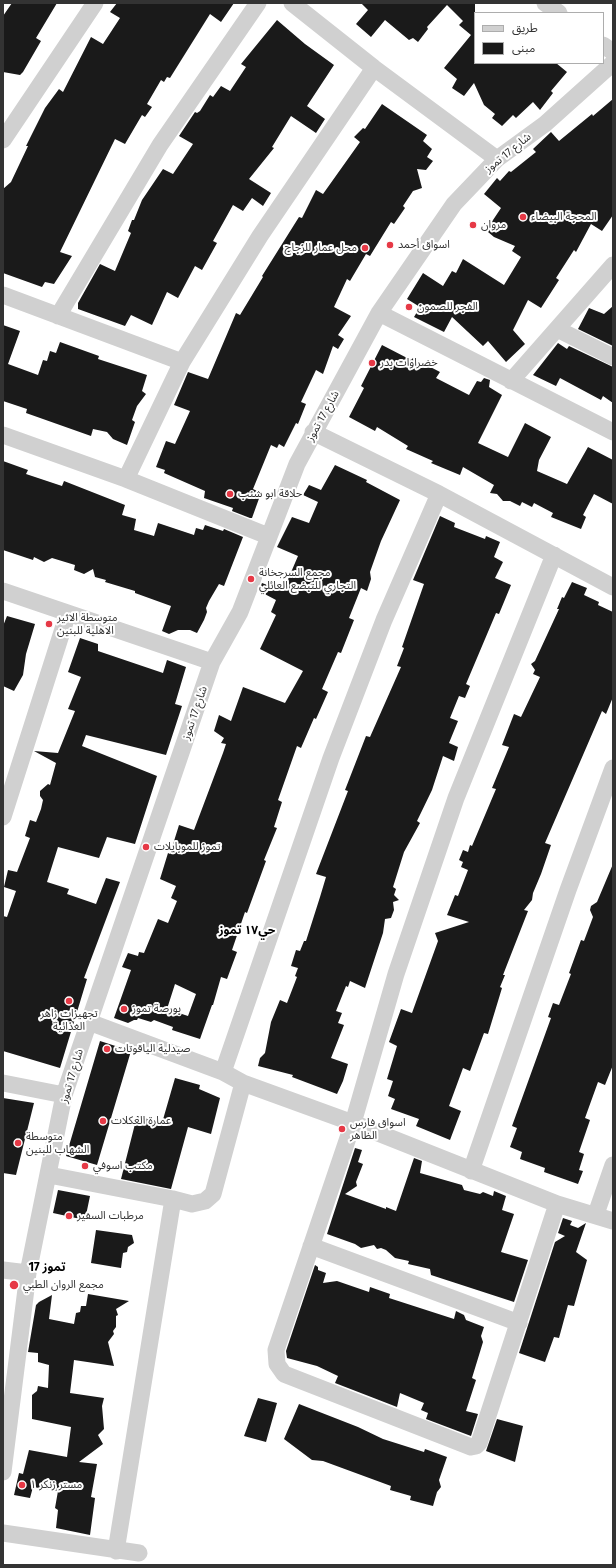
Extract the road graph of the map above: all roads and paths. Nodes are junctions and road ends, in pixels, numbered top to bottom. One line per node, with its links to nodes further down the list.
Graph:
1 (95, 3): 10 (street)
2 (258, 3): 15 (street)
3 (292, 3): 9 (street)
4 (545, 3): 5 (street)
5 (558, 12)
6 (604, 46): 7 (street)
7 (613, 52)
8 (613, 63): 11 (street, شارع 17 تموز)
9 (374, 68): 11 (street); 18 (street)
10 (3, 140)
11 (497, 159): 14 (street, شارع 17 تموز)
12 (613, 266): 16 (street)
13 (3, 295): 15 (street)
14 (379, 313): 19 (street); 20 (street, شارع 17 تموز)
15 (58, 316): 18 (street)
16 (557, 329): 17 (street); 19 (street)
17 (613, 357)
18 (182, 362): 23 (street)
19 (511, 381): 21 (street)
20 (313, 432): 24 (street); 25 (street, شارع 17 تموز)
21 (613, 432)
22 (3, 435): 23 (street)
23 (126, 479): 25 (street)
24 (439, 494): 26 (street); 34 (street)
25 (268, 536): 30 (street, شارع 17 تموز)
26 (554, 554): 27 (street); 38 (street)
27 (613, 587)
28 (3, 591): 29 (street)
29 (68, 613): 30 (street); 32 (street)
30 (212, 662): 33 (street, شارع 17 تموز)
31 (613, 768): 40 (street)
32 (3, 817)
33 (89, 1022): 34 (street); 37 (street, شارع 17 تموز)
34 (223, 1072): 36 (street)
35 (3, 1083): 37 (street)
36 (243, 1083): 38 (street); 42 (street)
37 (64, 1095): 41 (street, شارع 17 تموز)
38 (353, 1123): 40 (street); 46 (street)
39 (613, 1165): 44 (street)
40 (471, 1171): 43 (street)
41 (49, 1175): 42 (street); 48 (street, شارع 17 تموز)
42 (173, 1199): 52 (street)
43 (557, 1204): 44 (street); 49 (street)
44 (596, 1214): 45 (street)
45 (613, 1220)
46 (311, 1246): 49 (street); 49 (street)
47 (3, 1270): 48 (street)
48 (28, 1273): 50 (street, شارع 17 تموز)
49 (519, 1323)
50 (3, 1472)
51 (3, 1533): 52 (street)
52 (116, 1551): 53 (street)
53 (138, 1553)

